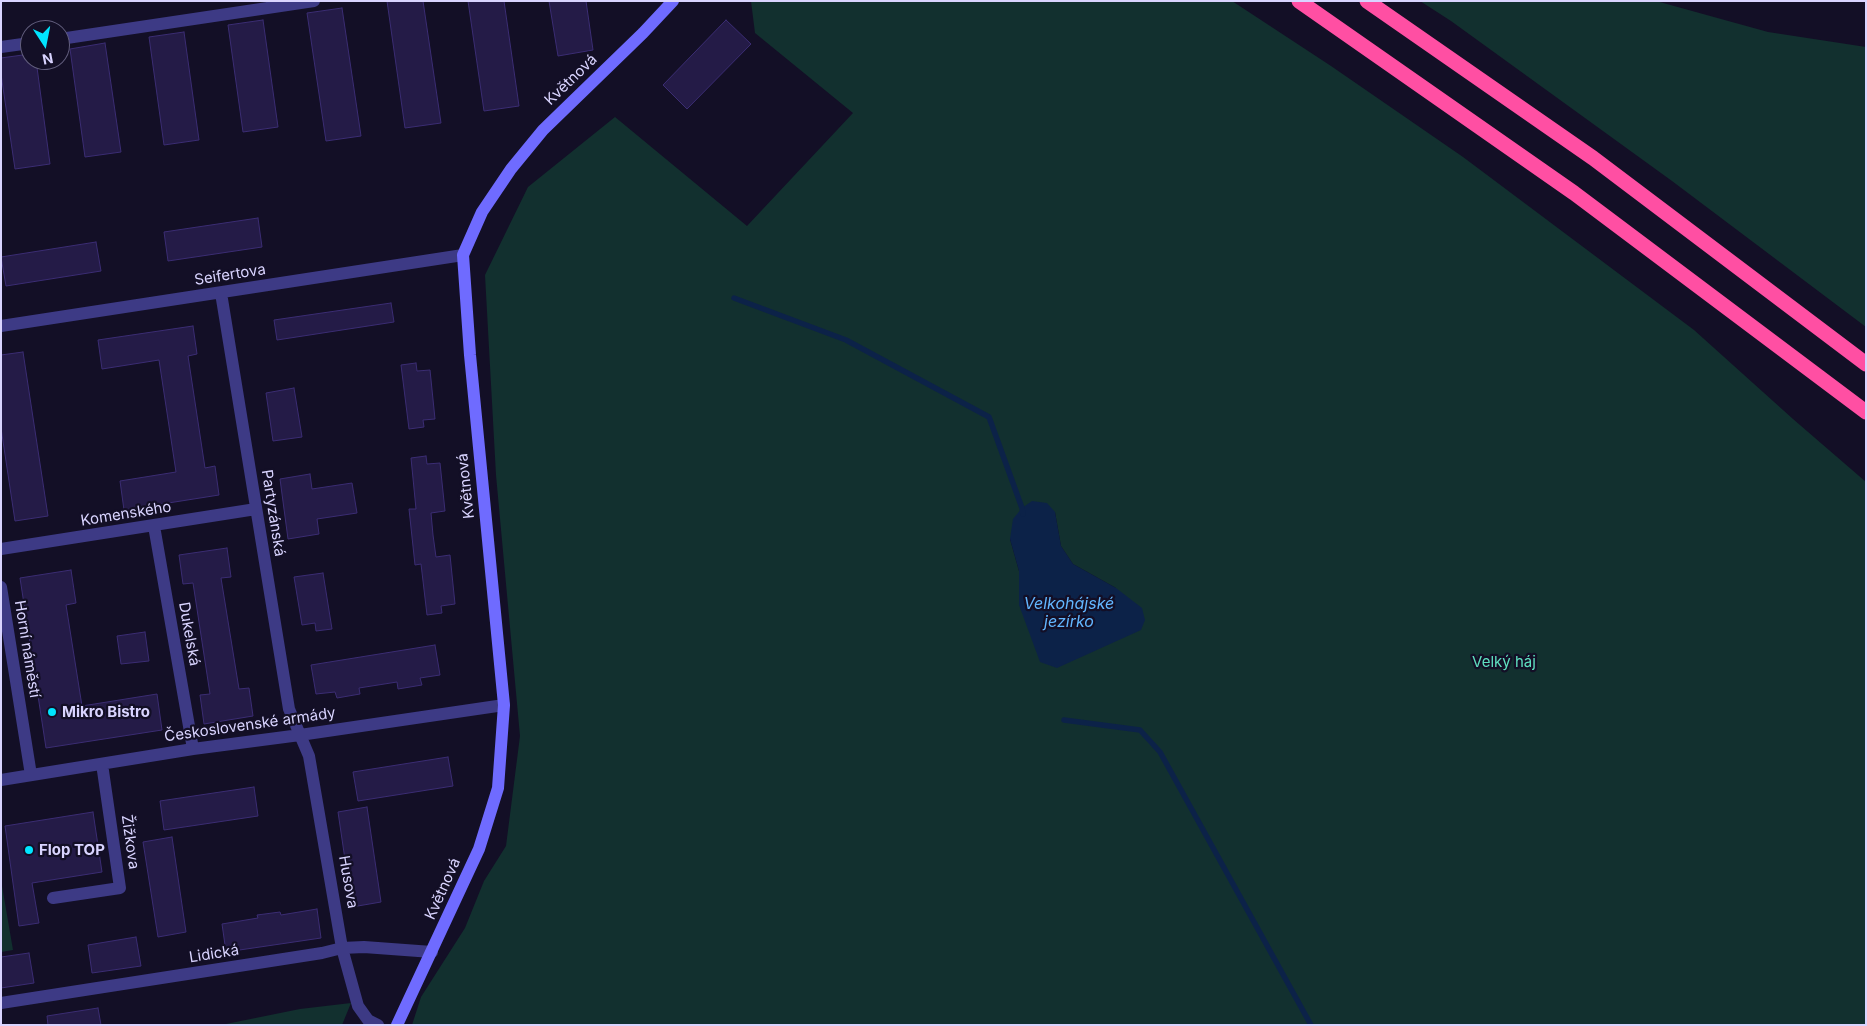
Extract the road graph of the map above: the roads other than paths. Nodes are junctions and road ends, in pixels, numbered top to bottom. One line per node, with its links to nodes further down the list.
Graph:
1 (314, 1): 5 (street)
2 (673, 1): 8 (street, Květnová)
3 (1299, 1): 12 (highway)
4 (1367, 1): 11 (highway)
5 (70, 38)
6 (20, 44): 7 (street)
7 (1, 47)
8 (463, 255): 9 (street, Seifertova); 17 (street, Květnová)
9 (221, 293): 10 (street, Seifertova); 13 (street, Partyzánská)
10 (1, 326)
11 (1866, 364)
12 (1866, 412)
13 (256, 510): 14 (street, Komenského); 18 (street, Partyzánská)
14 (154, 526): 15 (street, Komenského); 19 (street, Dukelská)
15 (1, 549)
16 (1, 587): 21 (street, Horní náměstí)
17 (504, 706): 18 (street, Československé armády); 25 (street, Květnová)
18 (300, 736): 19 (street, Československé armády); 24 (street, Husova)
19 (193, 749): 20 (street, Československé armády)
20 (102, 764): 21 (street, Československé armády); 23 (street, Žižkova)
21 (31, 775): 22 (street, Československé armády)
22 (1, 780)
23 (53, 898)
24 (342, 948): 25 (street, Lidická); 26 (street, Lidická); 27 (street, Husova)
25 (432, 952): 28 (street, Květnová)
26 (1, 1003)
27 (378, 1025)
28 (397, 1025)

